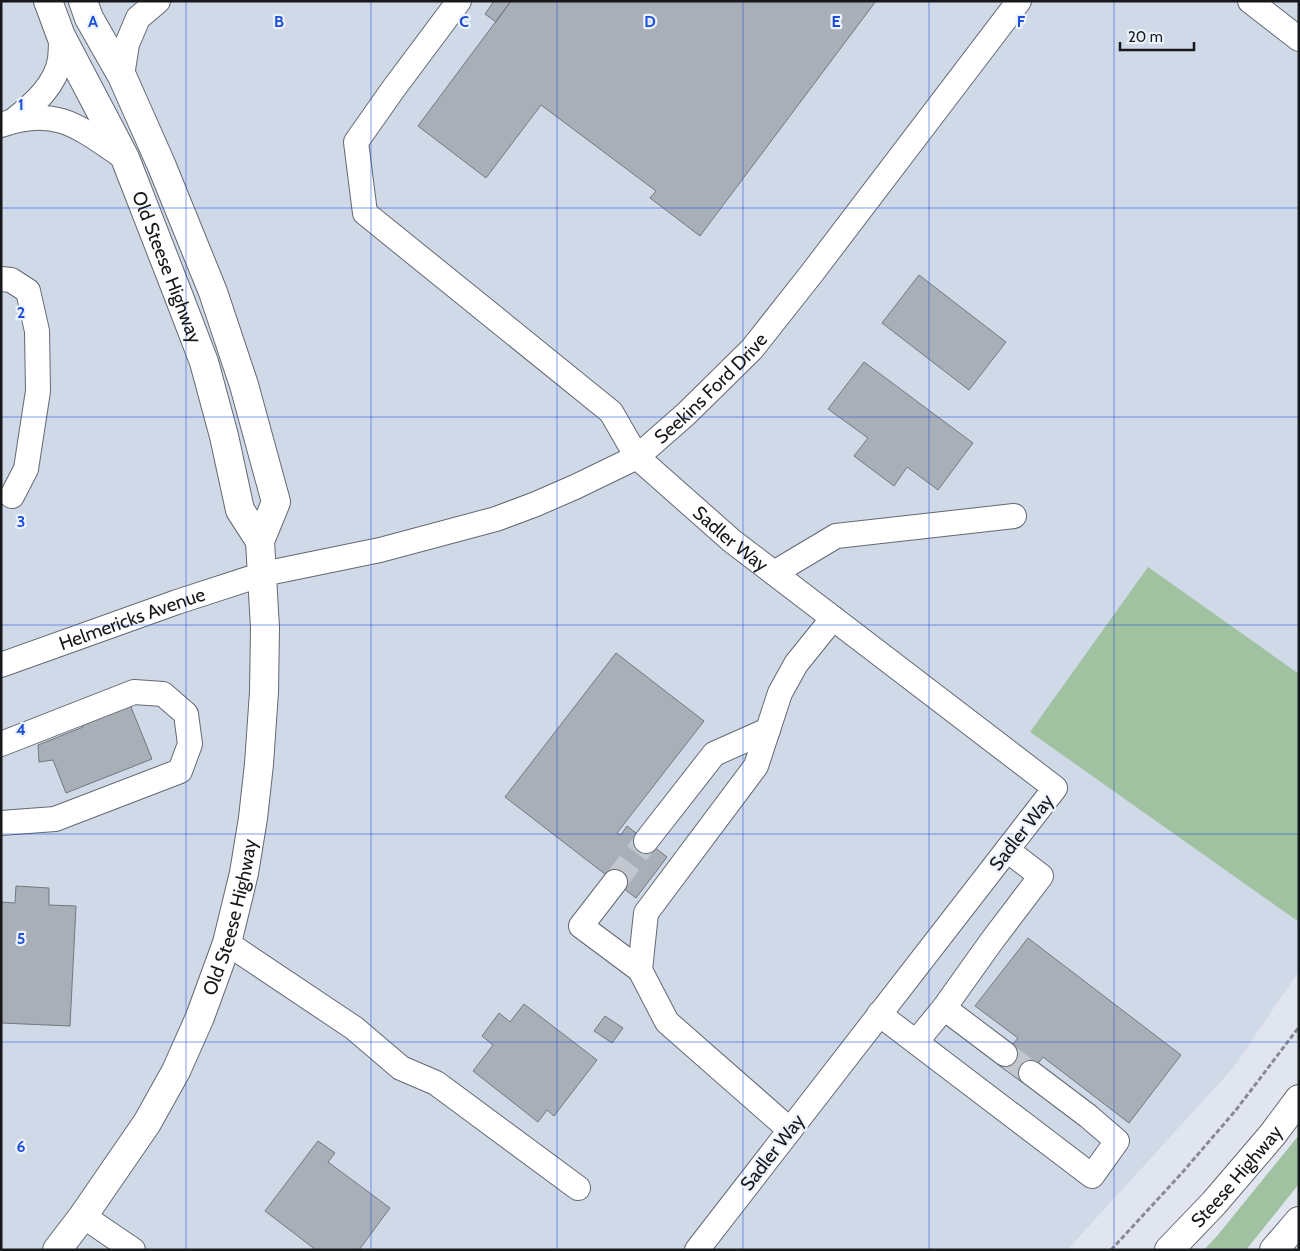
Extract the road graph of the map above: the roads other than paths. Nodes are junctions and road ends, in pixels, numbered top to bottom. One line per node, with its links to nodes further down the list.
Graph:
1 (48, 1): 7 (main road, Old Steese Highway)
2 (83, 1): 9 (main road, Old Steese Highway)
3 (158, 1): 9 (street)
4 (459, 1): 13 (street, Sadler Way)
5 (1019, 1): 13 (street, Seekins Ford Drive)
6 (1250, 1): 8 (street)
7 (61, 36): 10 (street); 11 (main road, Old Steese Highway)
8 (1299, 39)
9 (122, 76): 16 (main road, Old Steese Highway)
10 (8, 123): 11 (street)
11 (125, 158): 16 (main road, Old Steese Highway)
12 (1, 279): 14 (street)
13 (637, 457): 17 (street, Sadler Way); 18 (street, Seekins Ford Drive)
14 (12, 496)
15 (1014, 516): 17 (street)
16 (260, 541): 18 (main road, Old Steese Highway)
17 (774, 573): 19 (street, Sadler Way)
18 (263, 574): 20 (street, Helmericks Avenue); 27 (main road, Old Steese Highway)
19 (833, 618): 21 (street); 25 (street, Sadler Way)
20 (1, 665)
21 (768, 730): 24 (street); 28 (street)
22 (1, 744): 23 (street)
23 (1, 823)
24 (646, 841)
25 (1007, 850): 29 (street); 30 (street, Sadler Way)
26 (615, 882): 28 (street)
27 (227, 943): 36 (street); 37 (main road, Old Steese Highway)
28 (640, 970): 35 (street)
29 (944, 1008): 31 (street); 32 (street)
30 (879, 1014): 31 (street); 35 (street, Sadler Way)
31 (916, 1042): 33 (street)
32 (1005, 1054)
33 (1031, 1072)
34 (1299, 1099): 42 (main road, Steese Highway)
35 (790, 1130): 41 (street, Sadler Way)
36 (578, 1188)
37 (83, 1216): 39 (main road, Old Steese Highway); 40 (street)
38 (1299, 1220): 43 (main road)
39 (57, 1250)
40 (133, 1250)
41 (697, 1250)
42 (1170, 1250)
43 (1274, 1250)

